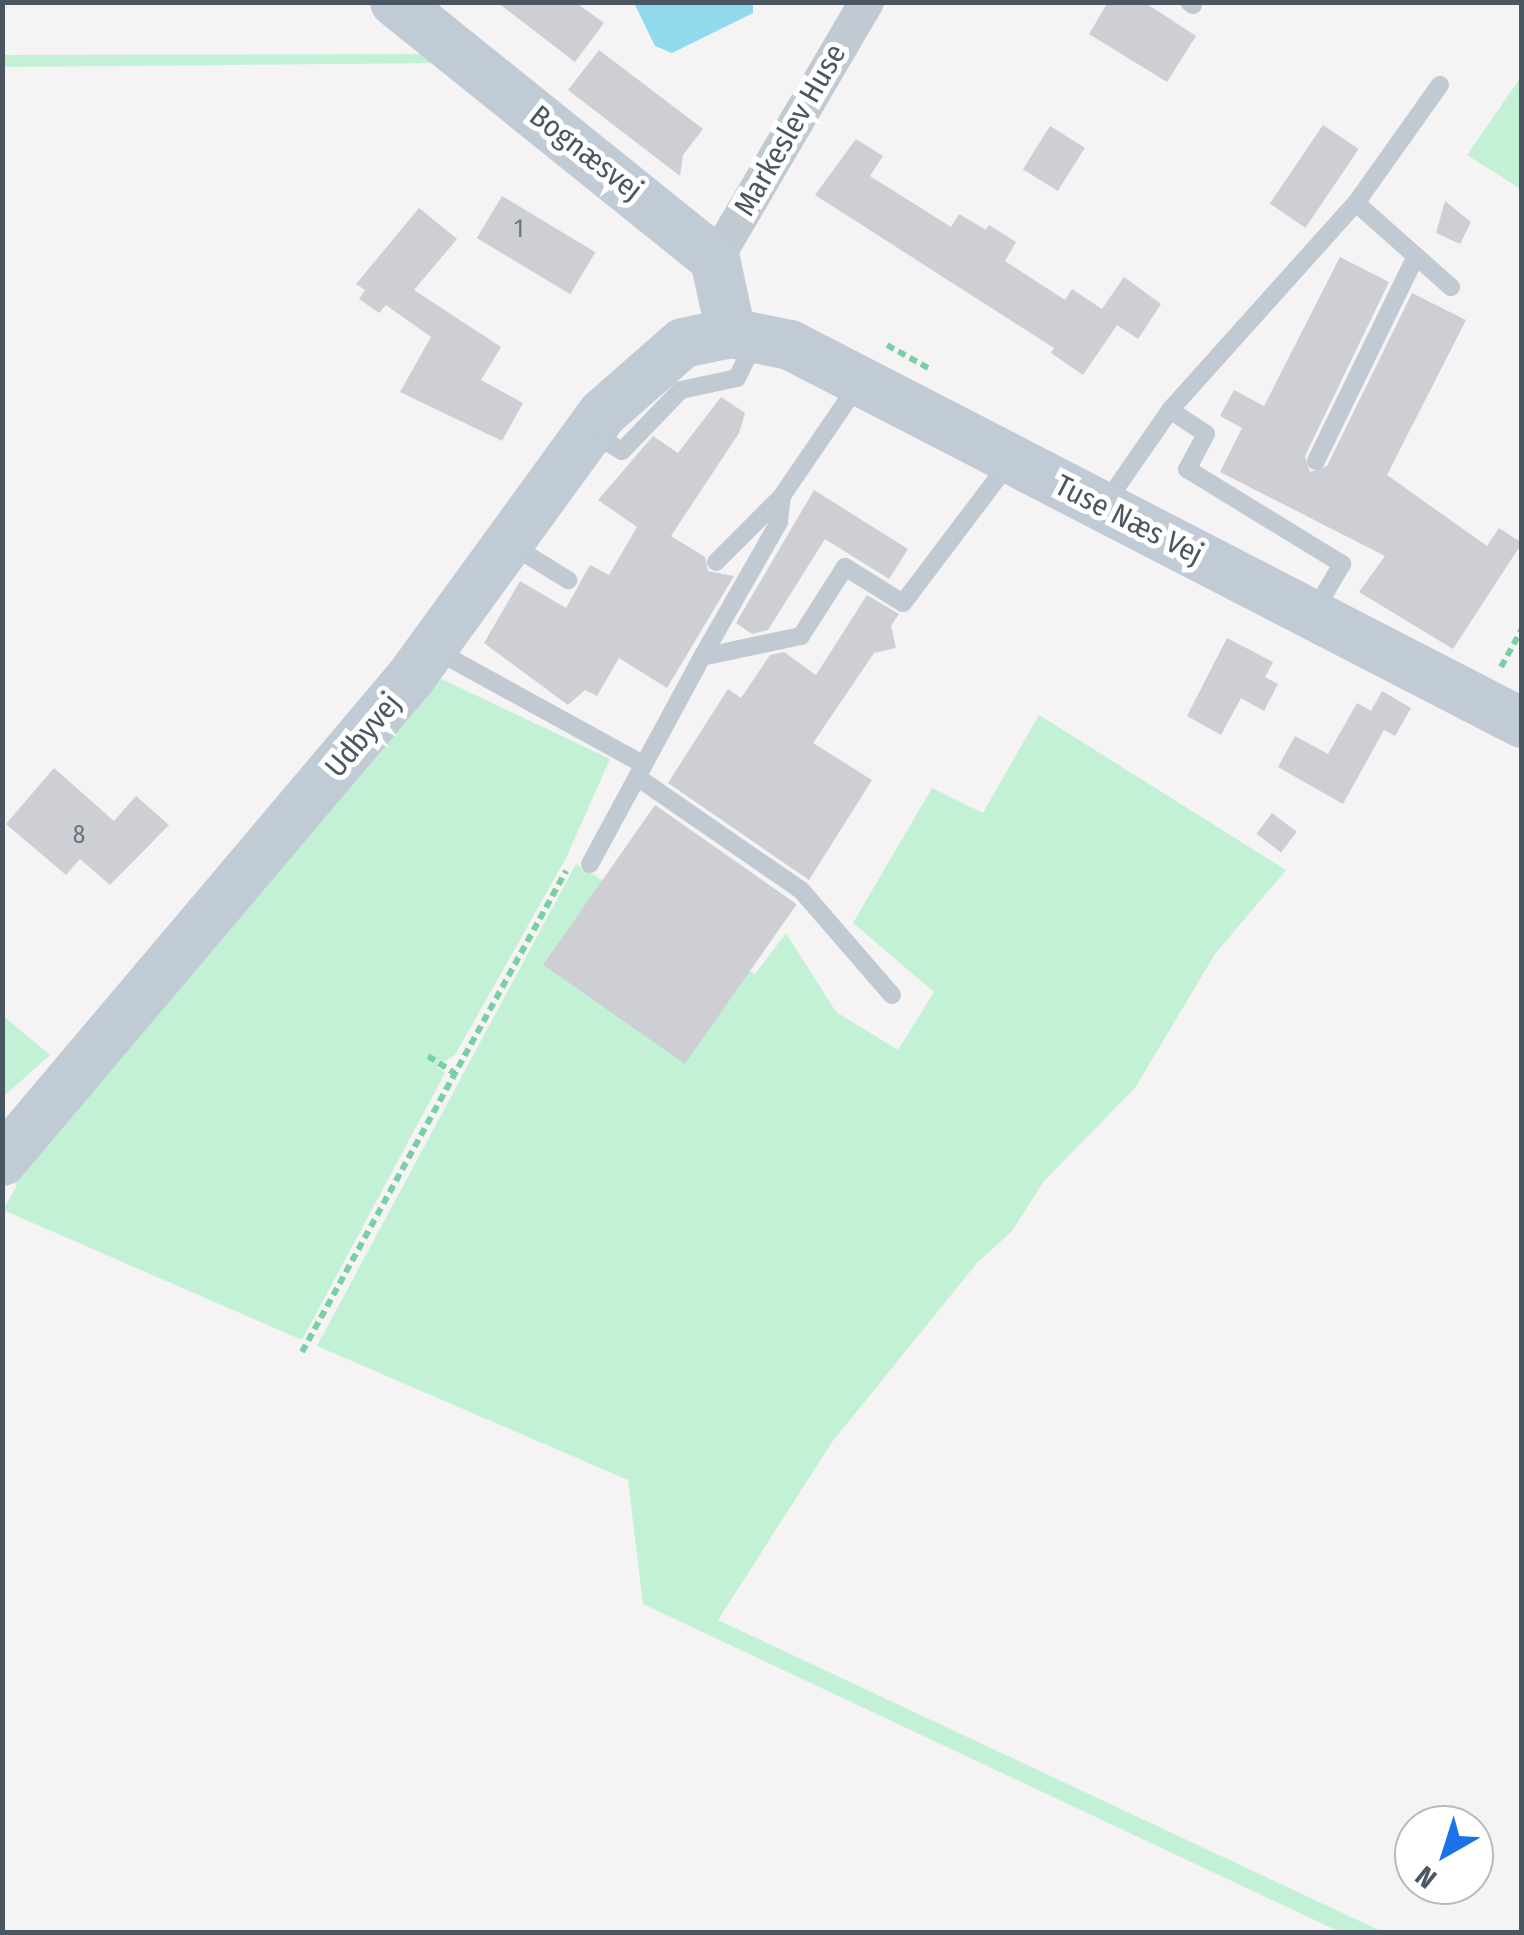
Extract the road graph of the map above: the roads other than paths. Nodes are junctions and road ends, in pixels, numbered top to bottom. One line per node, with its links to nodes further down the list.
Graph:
1 (396, 2): 6 (street, Bognæsvej)
2 (866, 2): 6 (street, Markeslev Huse)
3 (1440, 85): 4 (lane)
4 (1356, 203): 5 (lane); 10 (lane)
5 (1416, 256): 7 (lane); 12 (lane)
6 (715, 258): 8 (street)
7 (1451, 286)
8 (744, 336): 9 (street, Tuse Næs Vej); 15 (street, Udbyvej)
9 (860, 382): 11 (street, Tuse Næs Vej); 13 (lane)
10 (1170, 410): 14 (lane); 18 (lane)
11 (1011, 460): 14 (street, Tuse Næs Vej); 20 (lane)
12 (1316, 461)
13 (782, 496): 16 (lane); 20 (lane)
14 (1104, 508): 18 (street, Tuse Næs Vej)
15 (508, 543): 17 (lane); 19 (street, Udbyvej)
16 (716, 562)
17 (568, 580)
18 (1312, 615): 21 (street, Tuse Næs Vej)
19 (432, 648): 22 (lane); 25 (street, Udbyvej)
20 (702, 657): 22 (lane)
21 (1522, 723)
22 (640, 771): 23 (lane); 24 (lane)
23 (594, 856)
24 (892, 996)
25 (2, 1161)

